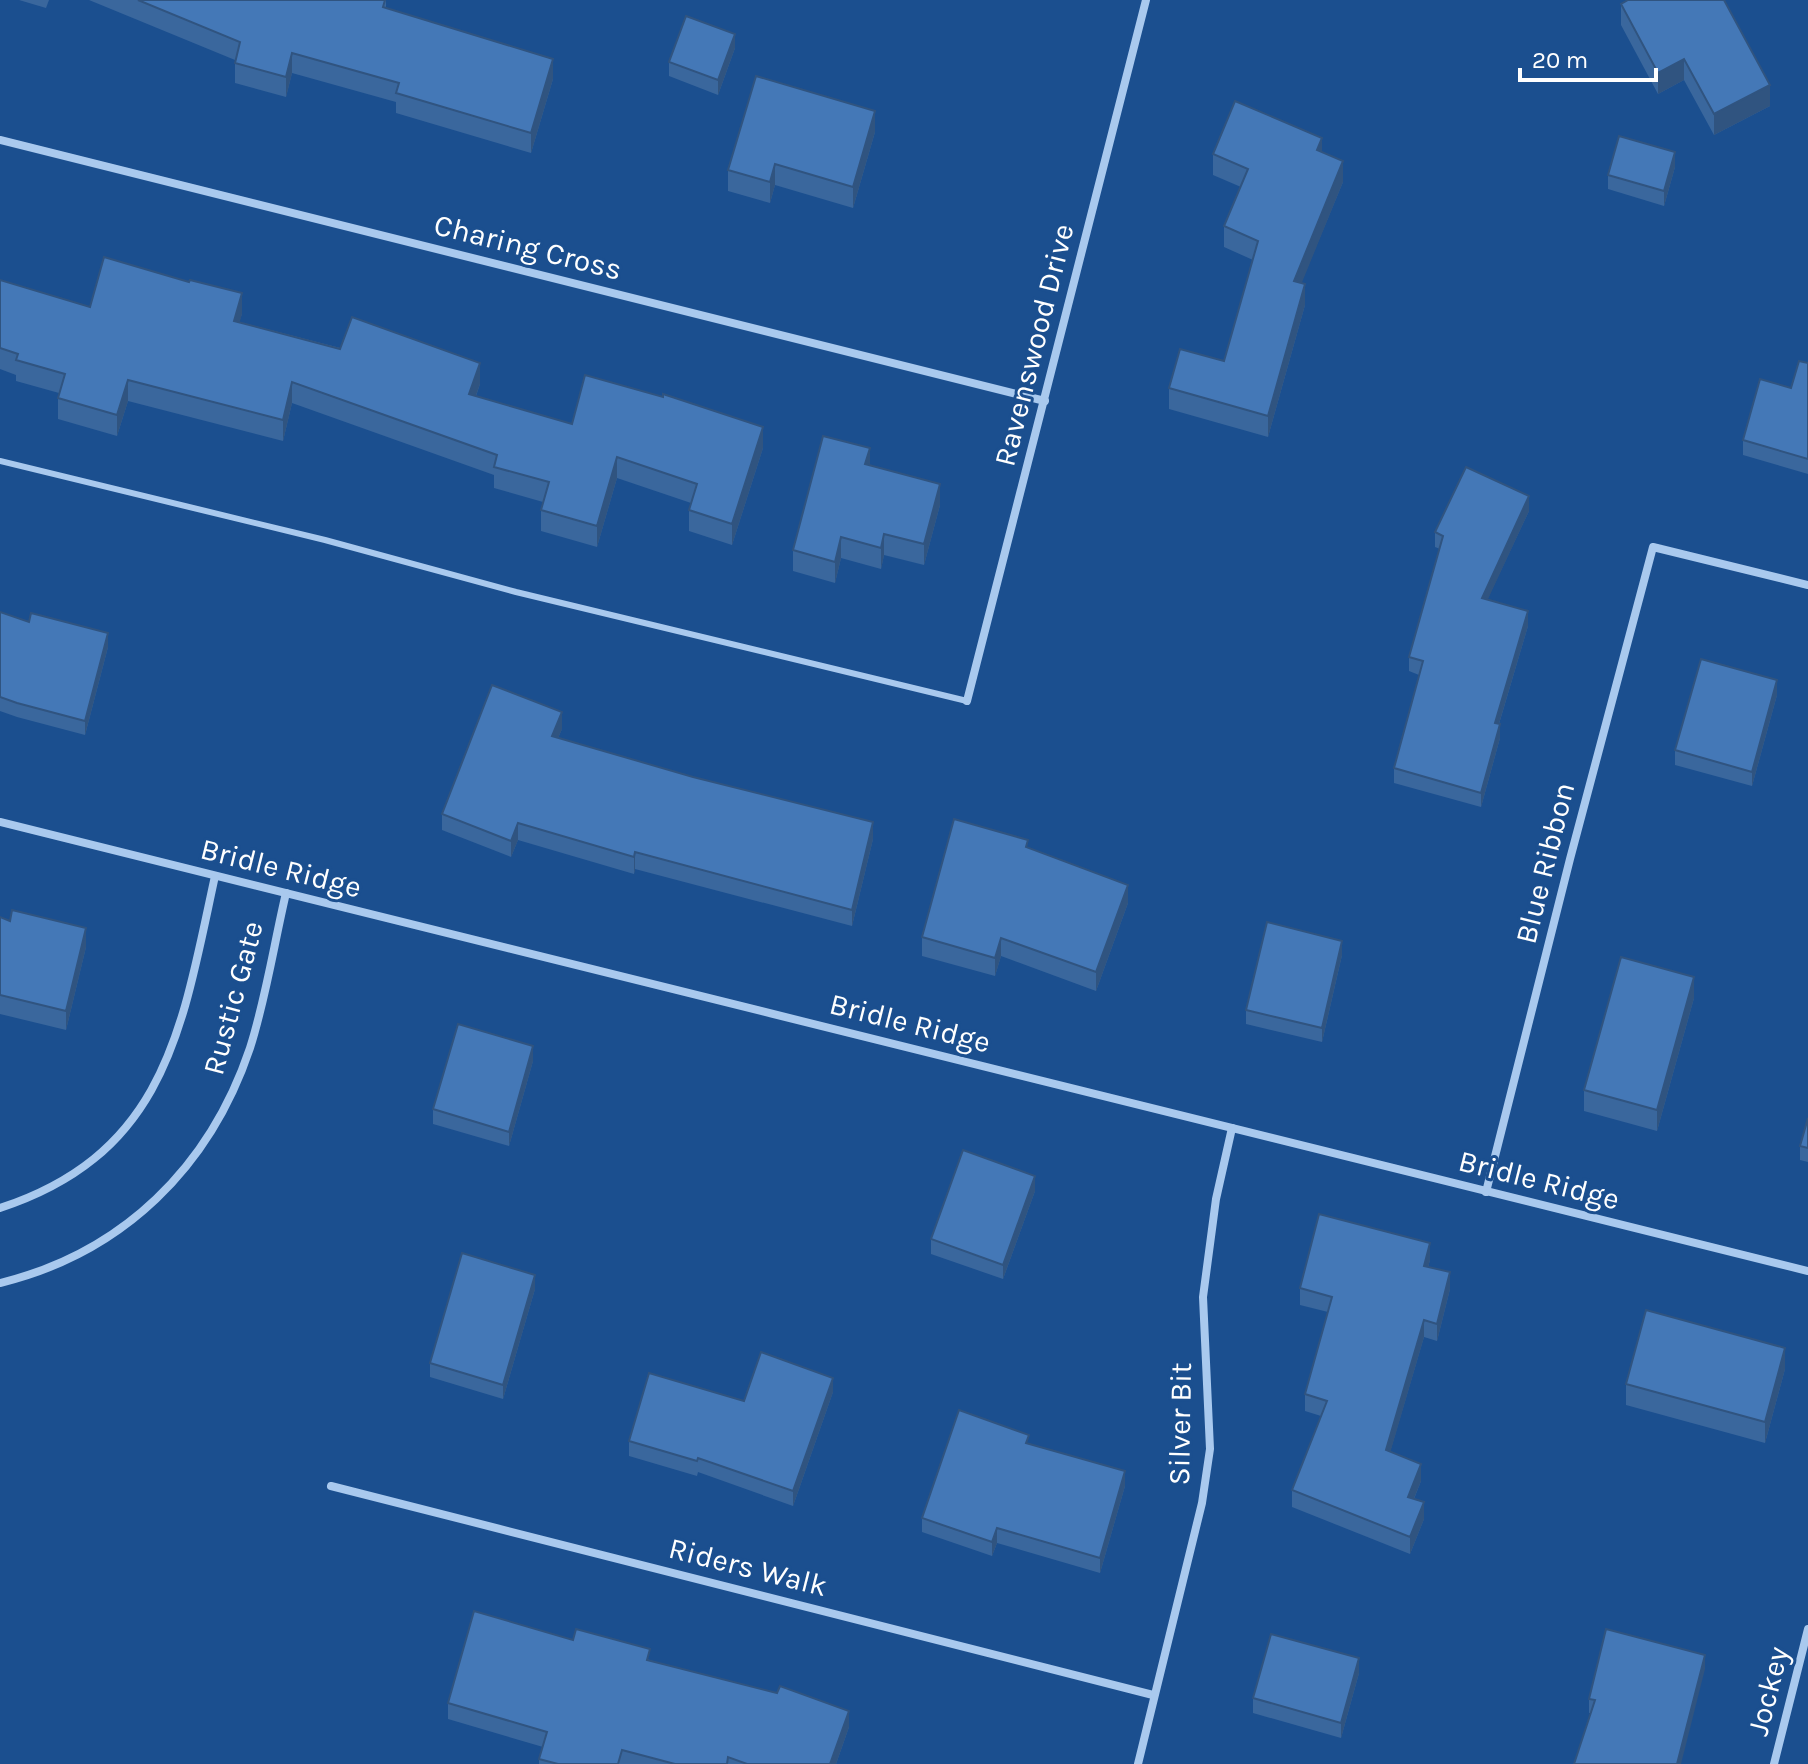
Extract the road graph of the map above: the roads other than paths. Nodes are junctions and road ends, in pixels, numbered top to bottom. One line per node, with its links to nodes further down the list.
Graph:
1 (1146, 0): 3 (street, Ravenswood Drive)
2 (0, 140): 3 (street, Charing Cross)
3 (1045, 401): 6 (street, Ravenswood Drive)
4 (0, 461): 6 (lane)
5 (1808, 585): 11 (street, Blue Ribbon)
6 (967, 701)
7 (0, 822): 8 (street, Bridle Ridge)
8 (215, 876): 9 (street, Bridle Ridge); 12 (street, Rustic Gate)
9 (286, 893): 10 (street, Bridle Ridge); 14 (street, Rustic Gate)
10 (1232, 1128): 11 (street, Bridle Ridge); 17 (street, Silver Bit)
11 (1486, 1192): 13 (street, Bridle Ridge)
12 (0, 1208)
13 (1808, 1271)
14 (0, 1283)
15 (331, 1486): 17 (street, Riders Walk)
16 (1808, 1629): 19 (street, Jockey)
17 (1153, 1695): 18 (street, Silver Bit)
18 (1138, 1764)
19 (1774, 1764)

